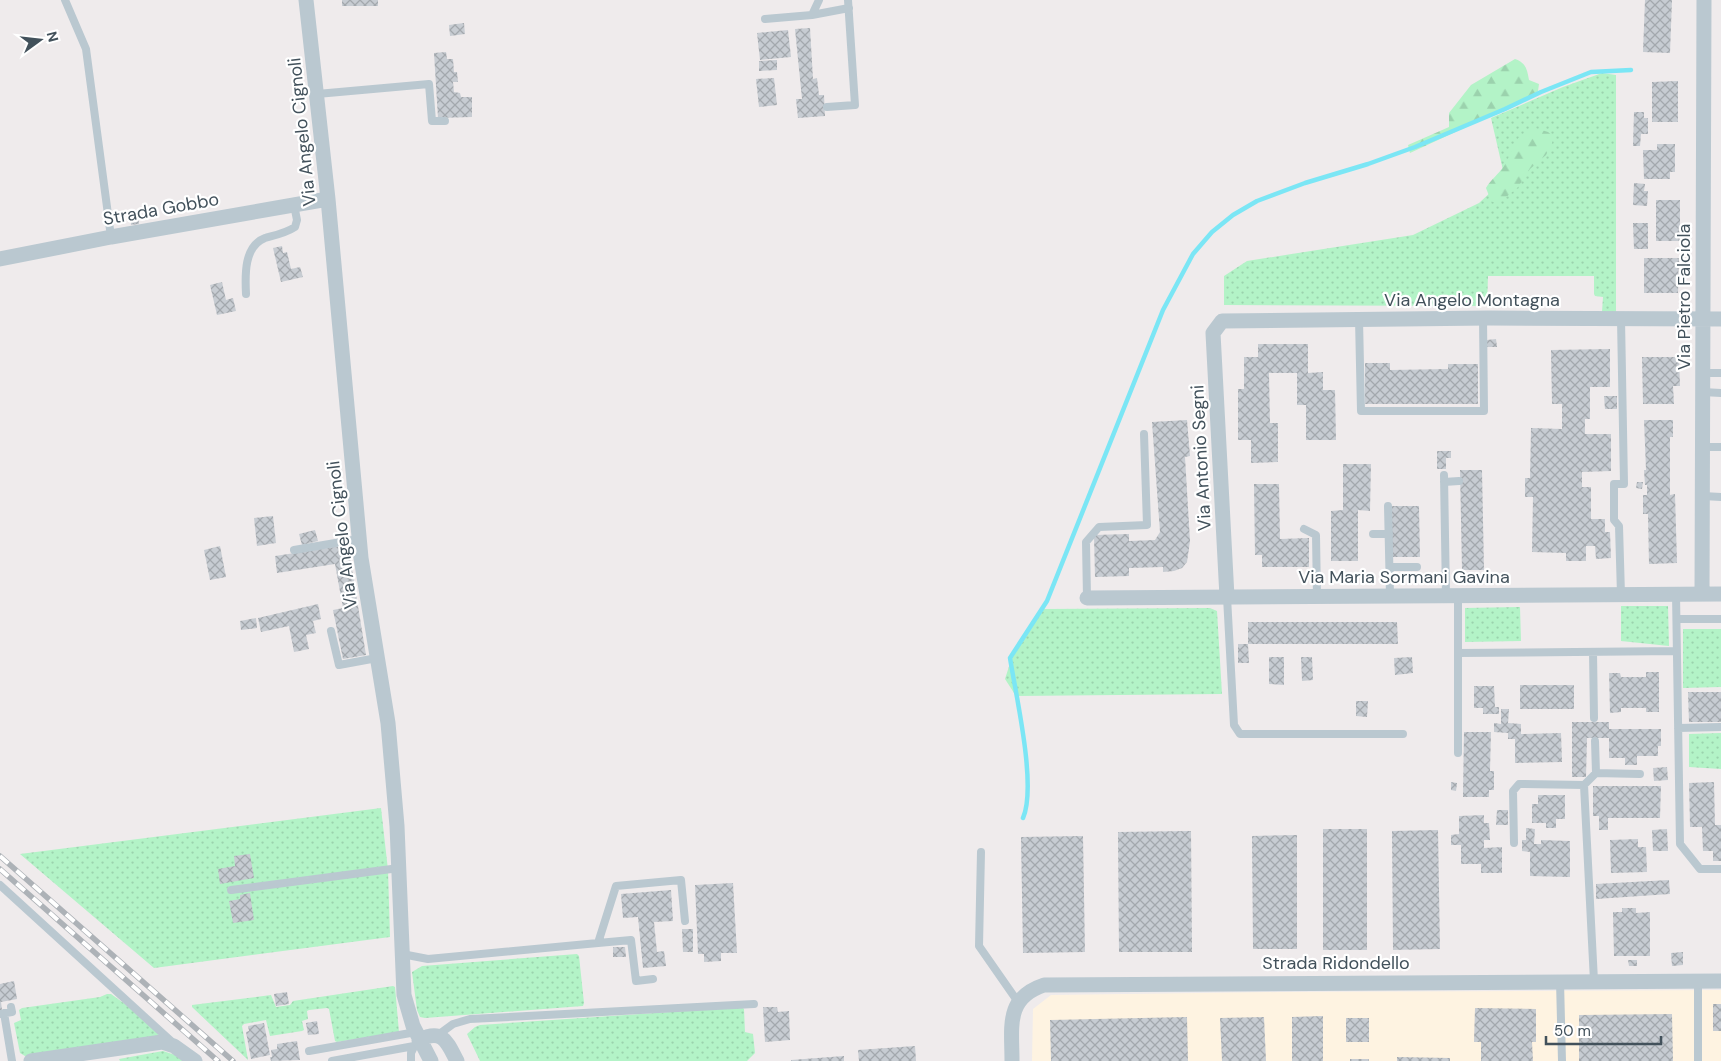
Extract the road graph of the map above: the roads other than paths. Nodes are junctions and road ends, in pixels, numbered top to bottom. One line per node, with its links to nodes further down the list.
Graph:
1 (65, 0): 13 (lane)
2 (306, 0): 8 (street, Via Angelo Cignoli)
3 (819, 0): 6 (lane)
4 (1704, 0): 18 (street, Via Pietro Falciola)
5 (849, 4): 6 (lane); 9 (lane)
6 (812, 15): 7 (lane)
7 (765, 19)
8 (317, 94): 10 (lane); 11 (street, Via Angelo Cignoli)
9 (827, 107)
10 (445, 121)
11 (328, 198): 12 (street, Strada Gobbo); 36 (street, Via Angelo Cignoli)
12 (294, 205): 13 (street, Strada Gobbo); 15 (lane)
13 (111, 237): 14 (street, Strada Gobbo)
14 (0, 259)
15 (246, 294)
16 (1483, 318): 17 (street, Via Angelo Montagna); 20 (street, Via Angelo Montagna); 20 (lane)
17 (1621, 319): 18 (street, Via Angelo Montagna); 43 (lane)
18 (1703, 319): 19 (street, Via Angelo Montagna); 22 (street, Via Pietro Falciola)
19 (1721, 319)
20 (1359, 320): 21 (street, Via Angelo Montagna)
21 (1222, 321): 46 (street, Via Antonio Segni)
22 (1703, 373): 23 (lane); 24 (street, Via Pietro Falciola)
23 (1721, 373)
24 (1703, 392): 25 (lane); 27 (street, Via Pietro Falciola)
25 (1721, 393)
26 (1144, 434): 48 (lane)
27 (1703, 447): 28 (lane); 30 (street, Via Pietro Falciola)
28 (1721, 447)
29 (1459, 481): 45 (lane)
30 (1703, 496): 31 (lane); 41 (street, Via Pietro Falciola)
31 (1721, 497)
32 (1388, 506): 35 (lane)
33 (1304, 529): 47 (lane)
34 (1373, 534): 35 (lane)
35 (1389, 534): 38 (lane)
36 (359, 539): 37 (lane); 55 (street, Via Angelo Cignoli)
37 (294, 550)
38 (1390, 567): 39 (lane); 44 (lane)
39 (1416, 567)
40 (1676, 594): 41 (street, Via Maria Sormani Gavina); 43 (street, Via Maria Sormani Gavina); 49 (lane)
41 (1702, 594): 42 (street, Via Maria Sormani Gavina)
42 (1721, 594)
43 (1621, 595): 45 (street, Via Maria Sormani Gavina)
44 (1390, 596): 45 (street, Via Maria Sormani Gavina); 47 (street, Via Maria Sormani Gavina)
45 (1452, 596): 54 (lane)
46 (1226, 597): 47 (street, Via Maria Sormani Gavina); 48 (street, Via Maria Sormani Gavina); 59 (lane)
47 (1317, 597)
48 (1087, 598)
49 (1677, 619): 50 (lane); 52 (lane)
50 (1721, 619)
51 (331, 631): 55 (lane)
52 (1677, 651): 53 (lane); 58 (lane)
53 (1593, 652): 54 (lane); 56 (lane)
54 (1458, 653): 61 (lane)
55 (377, 658): 67 (street, Via Angelo Cignoli)
56 (1594, 718)
57 (1721, 727): 58 (lane)
58 (1678, 728): 68 (lane)
59 (1402, 734)
60 (1595, 741): 62 (lane)
61 (1458, 754)
62 (1596, 773): 63 (lane); 64 (lane)
63 (1640, 774)
64 (1584, 785): 65 (lane); 76 (lane)
65 (1514, 843)
66 (981, 852): 79 (lane)
67 (399, 868): 70 (lane); 73 (street, Via Angelo Cignoli)
68 (1721, 869)
69 (0, 885): 85 (lane)
70 (231, 890)
71 (684, 921): 72 (lane)
72 (598, 943): 73 (lane); 74 (lane)
73 (402, 954): 84 (street, Via Angelo Cignoli)
74 (653, 979)
75 (1560, 981): 76 (street, Strada Ridondello); 79 (street, Strada Ridondello); 95 (lane)
76 (1594, 981): 77 (street, Strada Ridondello)
77 (1698, 981): 78 (street, Strada Ridondello); 96 (lane)
78 (1721, 981)
79 (1018, 1002): 94 (street)
80 (754, 1004): 83 (lane)
81 (11, 1007): 82 (lane)
82 (2, 1014): 87 (lane)
83 (438, 1034): 84 (street); 93 (street)
84 (416, 1039): 86 (lane); 90 (lane); 91 (lane); 92 (street, Via Angelo Cignoli)
85 (180, 1049): 88 (street); 89 (street)
86 (309, 1051)
87 (12, 1061)
88 (31, 1061)
89 (195, 1061)
90 (332, 1061)
91 (411, 1061)
92 (431, 1061)
93 (457, 1061)
94 (1012, 1061)
95 (1562, 1061)
96 (1698, 1061)

